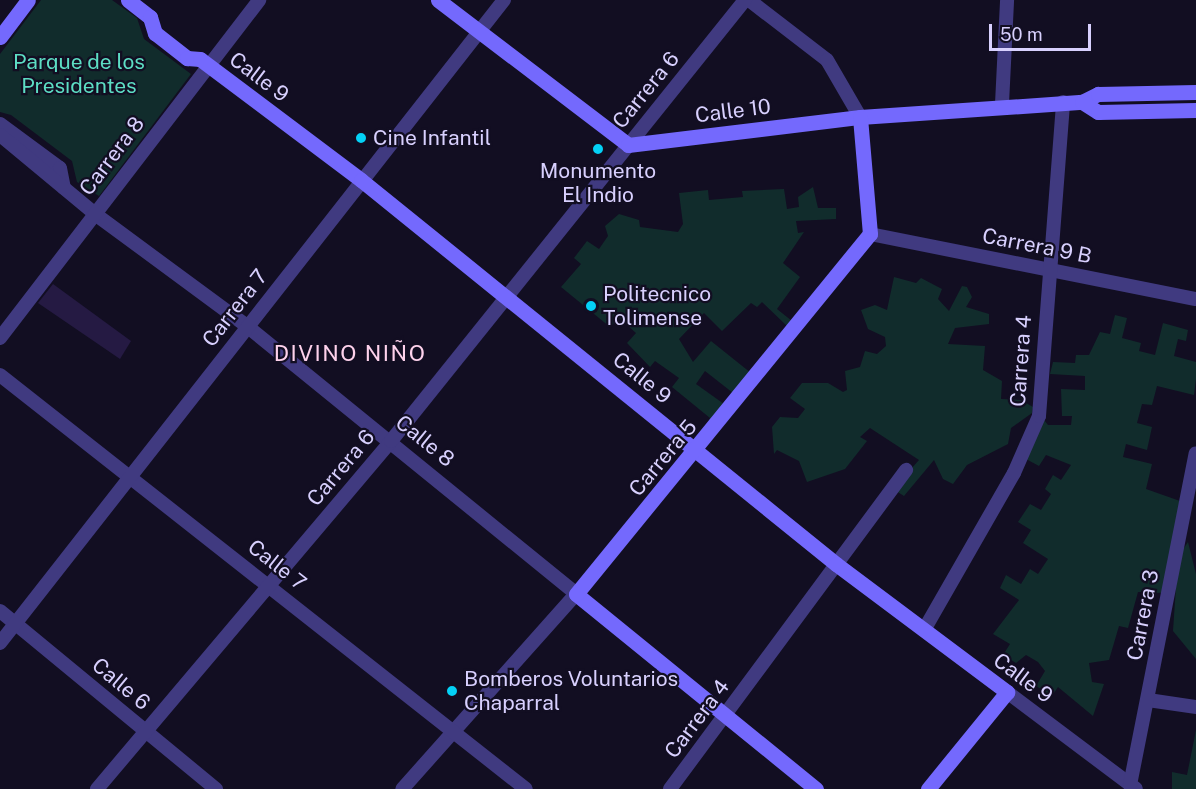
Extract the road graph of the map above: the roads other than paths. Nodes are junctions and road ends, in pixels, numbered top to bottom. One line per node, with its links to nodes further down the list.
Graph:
1 (28, 0): 9 (main road)
2 (128, 0): 10 (main road, Calle 9)
3 (259, 0): 10 (street, Carrera 8)
4 (438, 0): 8 (main road)
5 (504, 0): 8 (street, Carrera 7)
6 (747, 0): 16 (street); 19 (street, Carrera 6)
7 (1007, 0): 14 (street)
8 (479, 32): 19 (main road); 20 (street, Carrera 7)
9 (0, 37)
10 (207, 64): 20 (main road, Calle 9); 22 (street, Carrera 8)
11 (1196, 92): 13 (main road)
12 (1063, 102): 13 (main road, Calle 10); 14 (main road, Calle 10); 24 (street, Carrera 4)
13 (1082, 102): 15 (main road)
14 (1002, 104): 16 (main road, Calle 10)
15 (1196, 110)
16 (860, 117): 19 (main road, Calle 10); 23 (main road)
17 (0, 124): 21 (street)
18 (0, 135): 21 (street, Calle 8)
19 (628, 145): 25 (street, Carrera 6)
20 (361, 180): 25 (main road, Calle 9); 27 (street, Carrera 7)
21 (64, 188): 22 (street, Calle 8)
22 (95, 214): 27 (street, Calle 8); 28 (street, Carrera 8)
23 (870, 234): 24 (street, Carrera 9 B); 31 (main road, Carrera 5)
24 (1047, 269): 26 (street, Carrera 9 B); 40 (street, Carrera 4)
25 (507, 297): 30 (street, Carrera 6); 31 (main road, Calle 9)
26 (1196, 299)
27 (248, 327): 30 (street, Calle 8); 34 (street, Carrera 7)
28 (0, 339)
29 (0, 375): 34 (street, Calle 7)
30 (391, 441): 36 (street, Carrera 6); 37 (street, Calle 8)
31 (697, 450): 35 (main road, Calle 9); 37 (main road, Carrera 5)
32 (1196, 453): 43 (street, Carrera 3)
33 (906, 471): 35 (street, Carrera 4)
34 (130, 475): 36 (street, Calle 7); 39 (street, Carrera 7)
35 (836, 564): 40 (main road, Calle 9); 45 (street, Carrera 4)
36 (269, 586): 46 (street, Calle 7); 47 (street, Carrera 6)
37 (576, 594): 45 (main road, Calle 8); 46 (street, Carrera 5)
38 (0, 611): 39 (street, Calle 6)
39 (16, 623): 41 (street, Carrera 7); 47 (street, Calle 6)
40 (924, 630): 42 (main road, Calle 9)
41 (0, 643)
42 (1007, 692): 48 (street, Calle 9); 55 (main road)
43 (1148, 700): 44 (street); 48 (street, Carrera 3)
44 (1196, 707)
45 (728, 714): 53 (street, Carrera 4); 54 (main road, Calle 8)
46 (454, 730): 51 (street, Carrera 5); 52 (street, Calle 7)
47 (145, 732): 49 (street, Carrera 6); 50 (street, Calle 6)
48 (1133, 787)
49 (97, 789)
50 (216, 789)
51 (402, 789)
52 (526, 789)
53 (670, 789)
54 (816, 789)
55 (928, 789)

